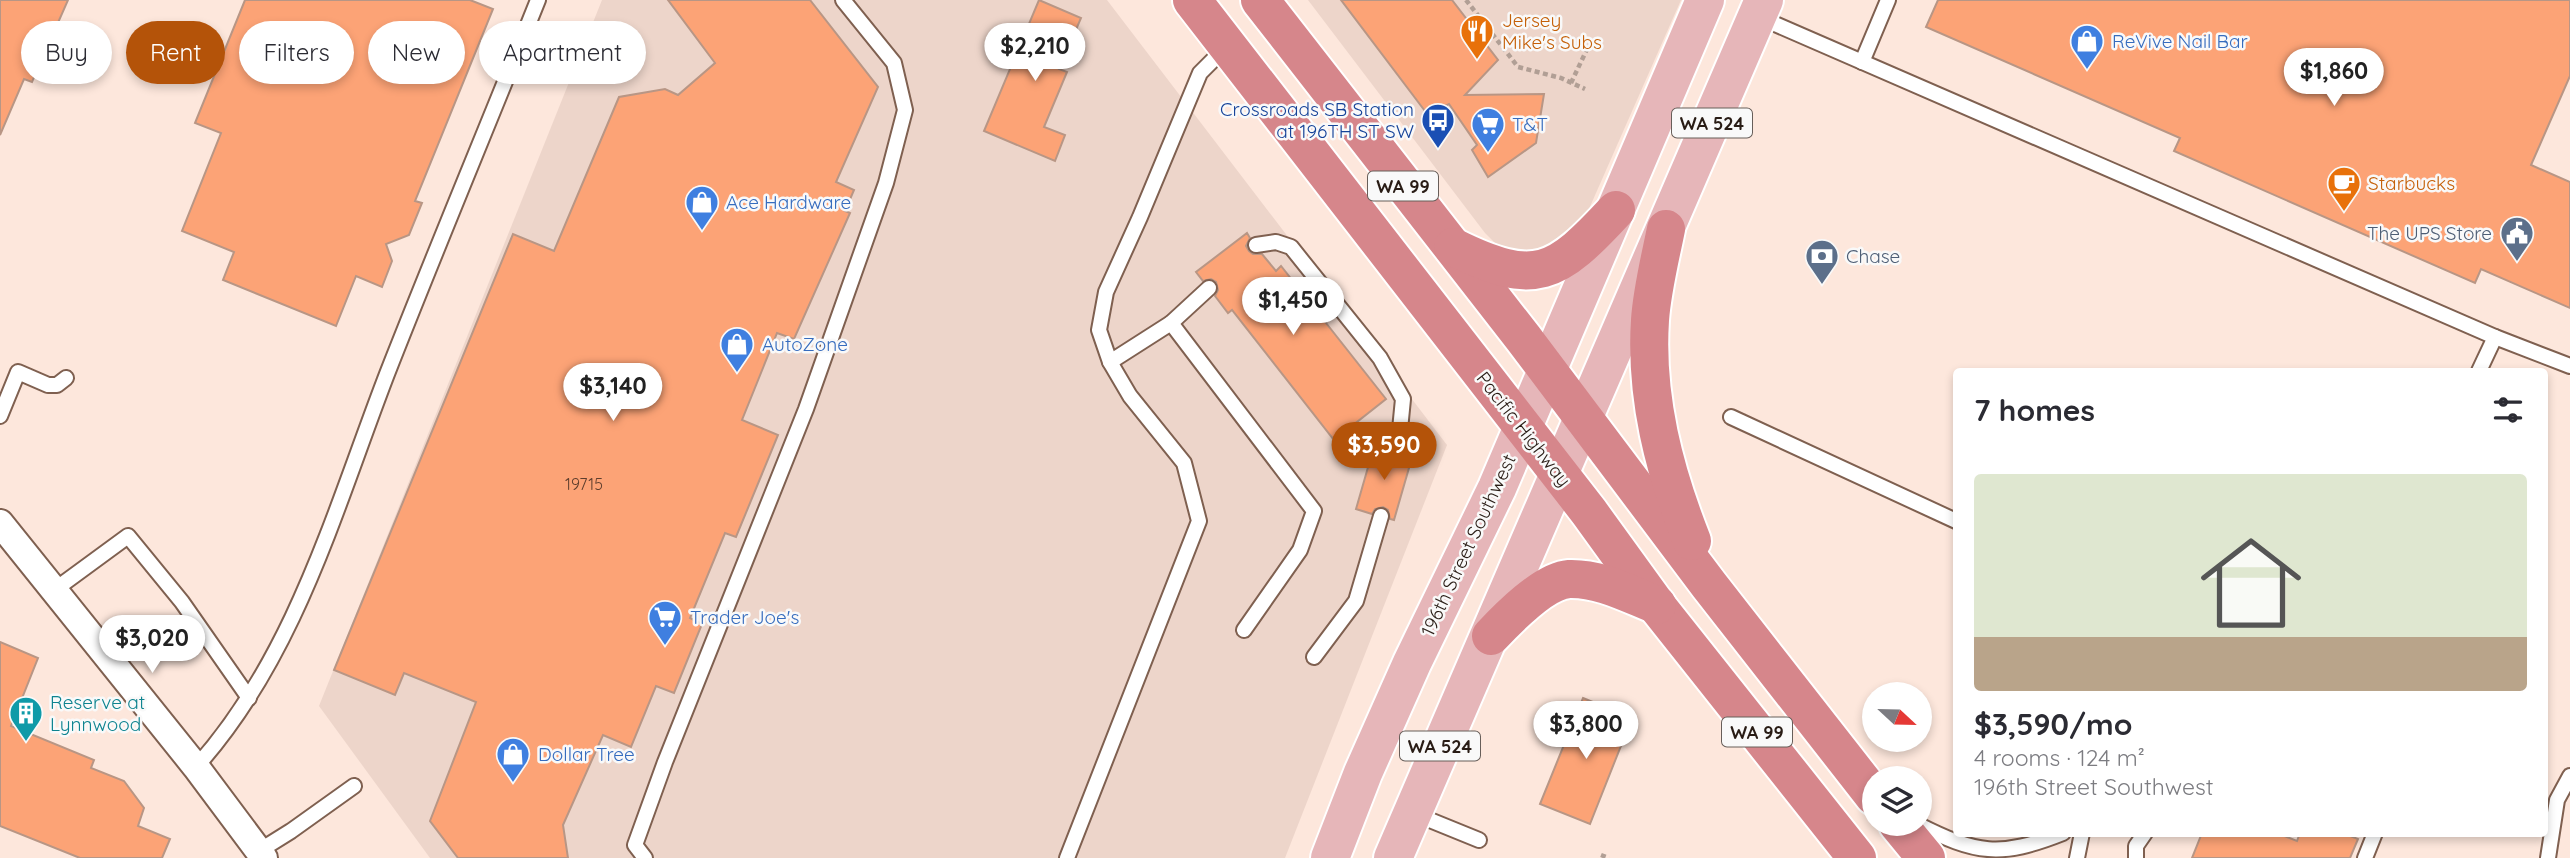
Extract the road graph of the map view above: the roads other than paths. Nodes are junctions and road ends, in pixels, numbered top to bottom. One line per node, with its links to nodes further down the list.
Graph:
1 (538, 0): 37 (lane)
2 (843, 0): 51 (lane)
3 (1192, 0): 8 (highway, Pacific Highway / WA 99)
4 (1260, 0): 13 (highway, WA 99)
5 (1705, 0): 10 (main road, 196th Street Southwest)
6 (1888, 0): 9 (lane)
7 (1756, 6): 9 (lane); 11 (main road, WA 524)
8 (1228, 46): 17 (lane); 25 (highway, Pacific Highway / WA 99)
9 (1863, 62): 16 (lane)
10 (1616, 210): 13 (highway); 20 (main road, 196th Street Southwest)
11 (1666, 229): 24 (main road, WA 524); 31 (highway)
12 (1256, 245): 26 (lane)
13 (1450, 246): 20 (highway, WA 99)
14 (1209, 288): 15 (lane)
15 (1171, 323): 17 (lane); 34 (lane)
16 (2495, 337): 18 (lane); 19 (lane)
17 (1110, 362): 52 (lane)
18 (2570, 366)
19 (2480, 368)
20 (1547, 372): 24 (highway, WA 99); 25 (main road, 196th Street Southwest)
21 (66, 378): 22 (lane)
22 (0, 416)
23 (1731, 417): 29 (lane)
24 (1583, 420): 27 (main road, WA 524); 31 (highway, WA 99)
25 (1523, 427): 27 (highway, Pacific Highway / WA 99); 53 (main road, 196th Street Southwest)
26 (1398, 450)
27 (1560, 476): 33 (highway, Pacific Highway / WA 99); 35 (main road, WA 524)
28 (1381, 516): 36 (lane)
29 (1953, 519)
30 (0, 523): 32 (street)
31 (1709, 585): 40 (highway, WA 99)
32 (53, 591): 37 (lane); 38 (street)
33 (1657, 606): 35 (highway); 55 (highway, Pacific Highway / WA 99)
34 (1244, 630)
35 (1491, 636): 42 (main road, WA 524)
36 (1314, 657)
37 (249, 698): 38 (lane)
38 (196, 767): 50 (street)
39 (2570, 776): 60 (lane)
40 (1862, 781)
41 (354, 786): 50 (lane)
42 (1411, 812): 49 (lane); 54 (main road, WA 524)
43 (1932, 832): 45 (lane)
44 (1908, 836): 56 (highway)
45 (2053, 837)
46 (2081, 837): 57 (lane)
47 (2142, 837): 58 (lane)
48 (2373, 837): 59 (lane)
49 (1479, 840)
50 (261, 855)
51 (645, 858)
52 (1067, 858)
53 (1330, 858)
54 (1393, 858)
55 (1857, 858)
56 (1926, 858)
57 (2077, 858)
58 (2136, 858)
59 (2365, 858)
60 (2548, 858)

